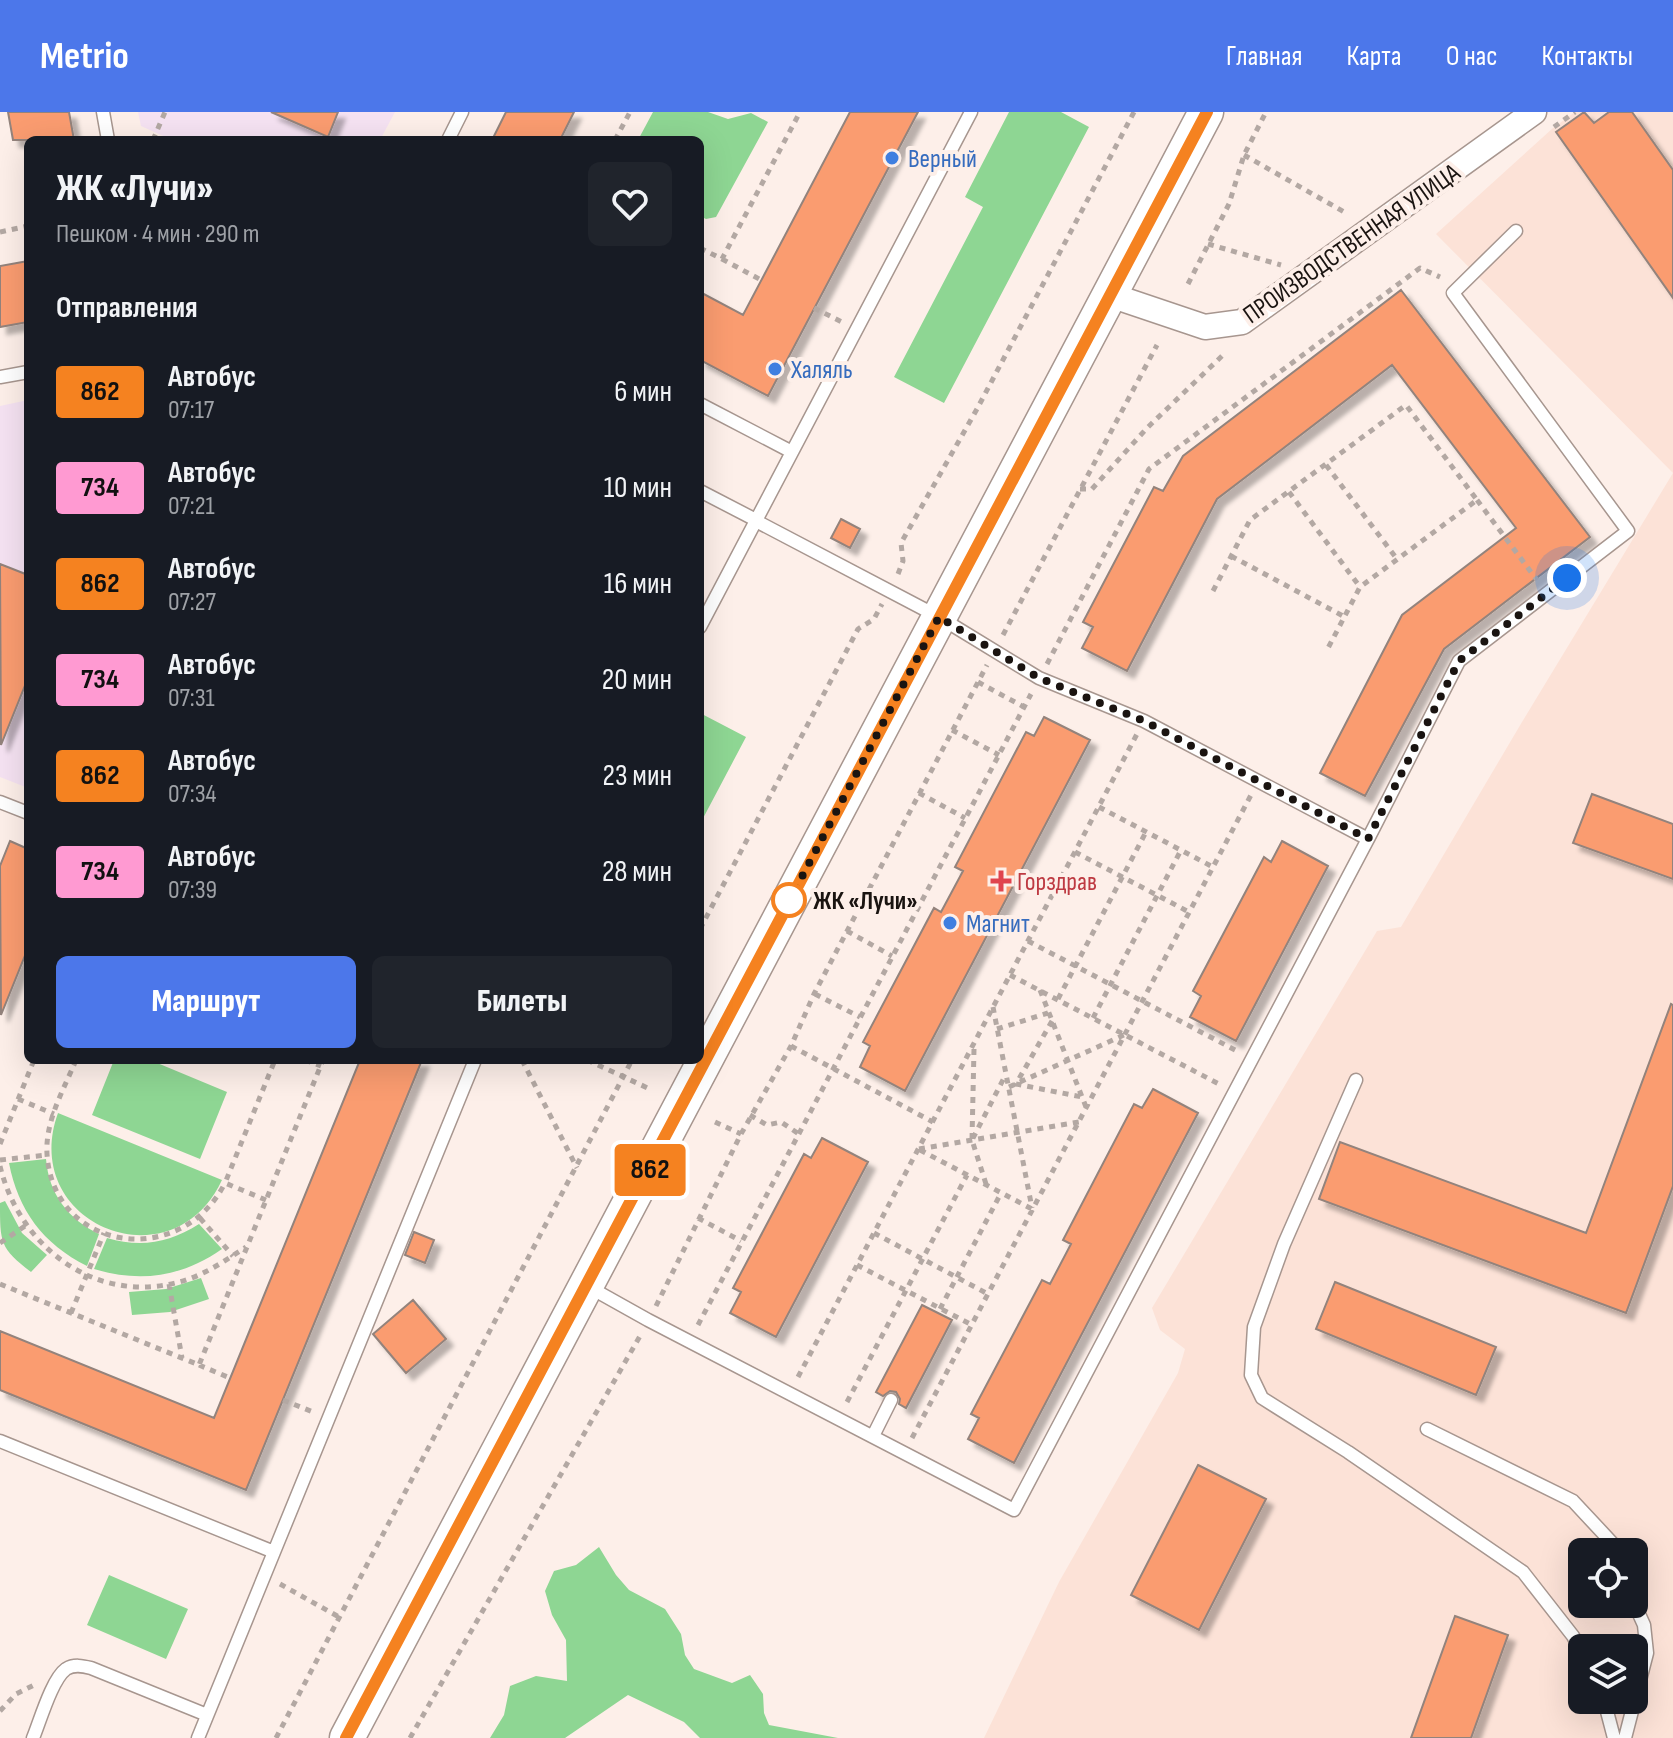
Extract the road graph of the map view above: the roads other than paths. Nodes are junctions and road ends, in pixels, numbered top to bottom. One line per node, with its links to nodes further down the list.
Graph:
1 (103, 112): 6 (lane)
2 (462, 112): 7 (lane)
3 (971, 112): 13 (lane)
4 (1206, 112): 9 (main road)
5 (1544, 120): 9 (street, ПРОИЗВОДСТВЕННАЯ УЛИЦА)
6 (107, 136)
7 (450, 136)
8 (1516, 231): 20 (lane)
9 (1110, 295): 16 (main road)
10 (24, 373): 11 (lane)
11 (0, 377)
12 (704, 406): 13 (lane)
13 (792, 452): 15 (lane)
14 (704, 493): 15 (lane)
15 (756, 520): 16 (lane); 17 (lane)
16 (939, 617): 20 (lane); 23 (main road)
17 (704, 619)
18 (0, 802): 19 (lane)
19 (24, 811)
20 (1368, 839): 26 (lane)
21 (473, 1064): 29 (lane)
22 (1356, 1080): 31 (lane)
23 (589, 1287): 26 (lane); 36 (main road)
24 (891, 1400): 26 (lane)
25 (1427, 1429): 28 (lane)
26 (873, 1436)
27 (0, 1441): 29 (lane)
28 (1608, 1538)
29 (274, 1552): 33 (lane)
30 (1641, 1618): 38 (lane)
31 (1571, 1634)
32 (1608, 1714): 37 (lane)
33 (207, 1715): 34 (lane); 35 (lane)
34 (33, 1738)
35 (198, 1738)
36 (347, 1738)
37 (1614, 1738)
38 (1625, 1738)

